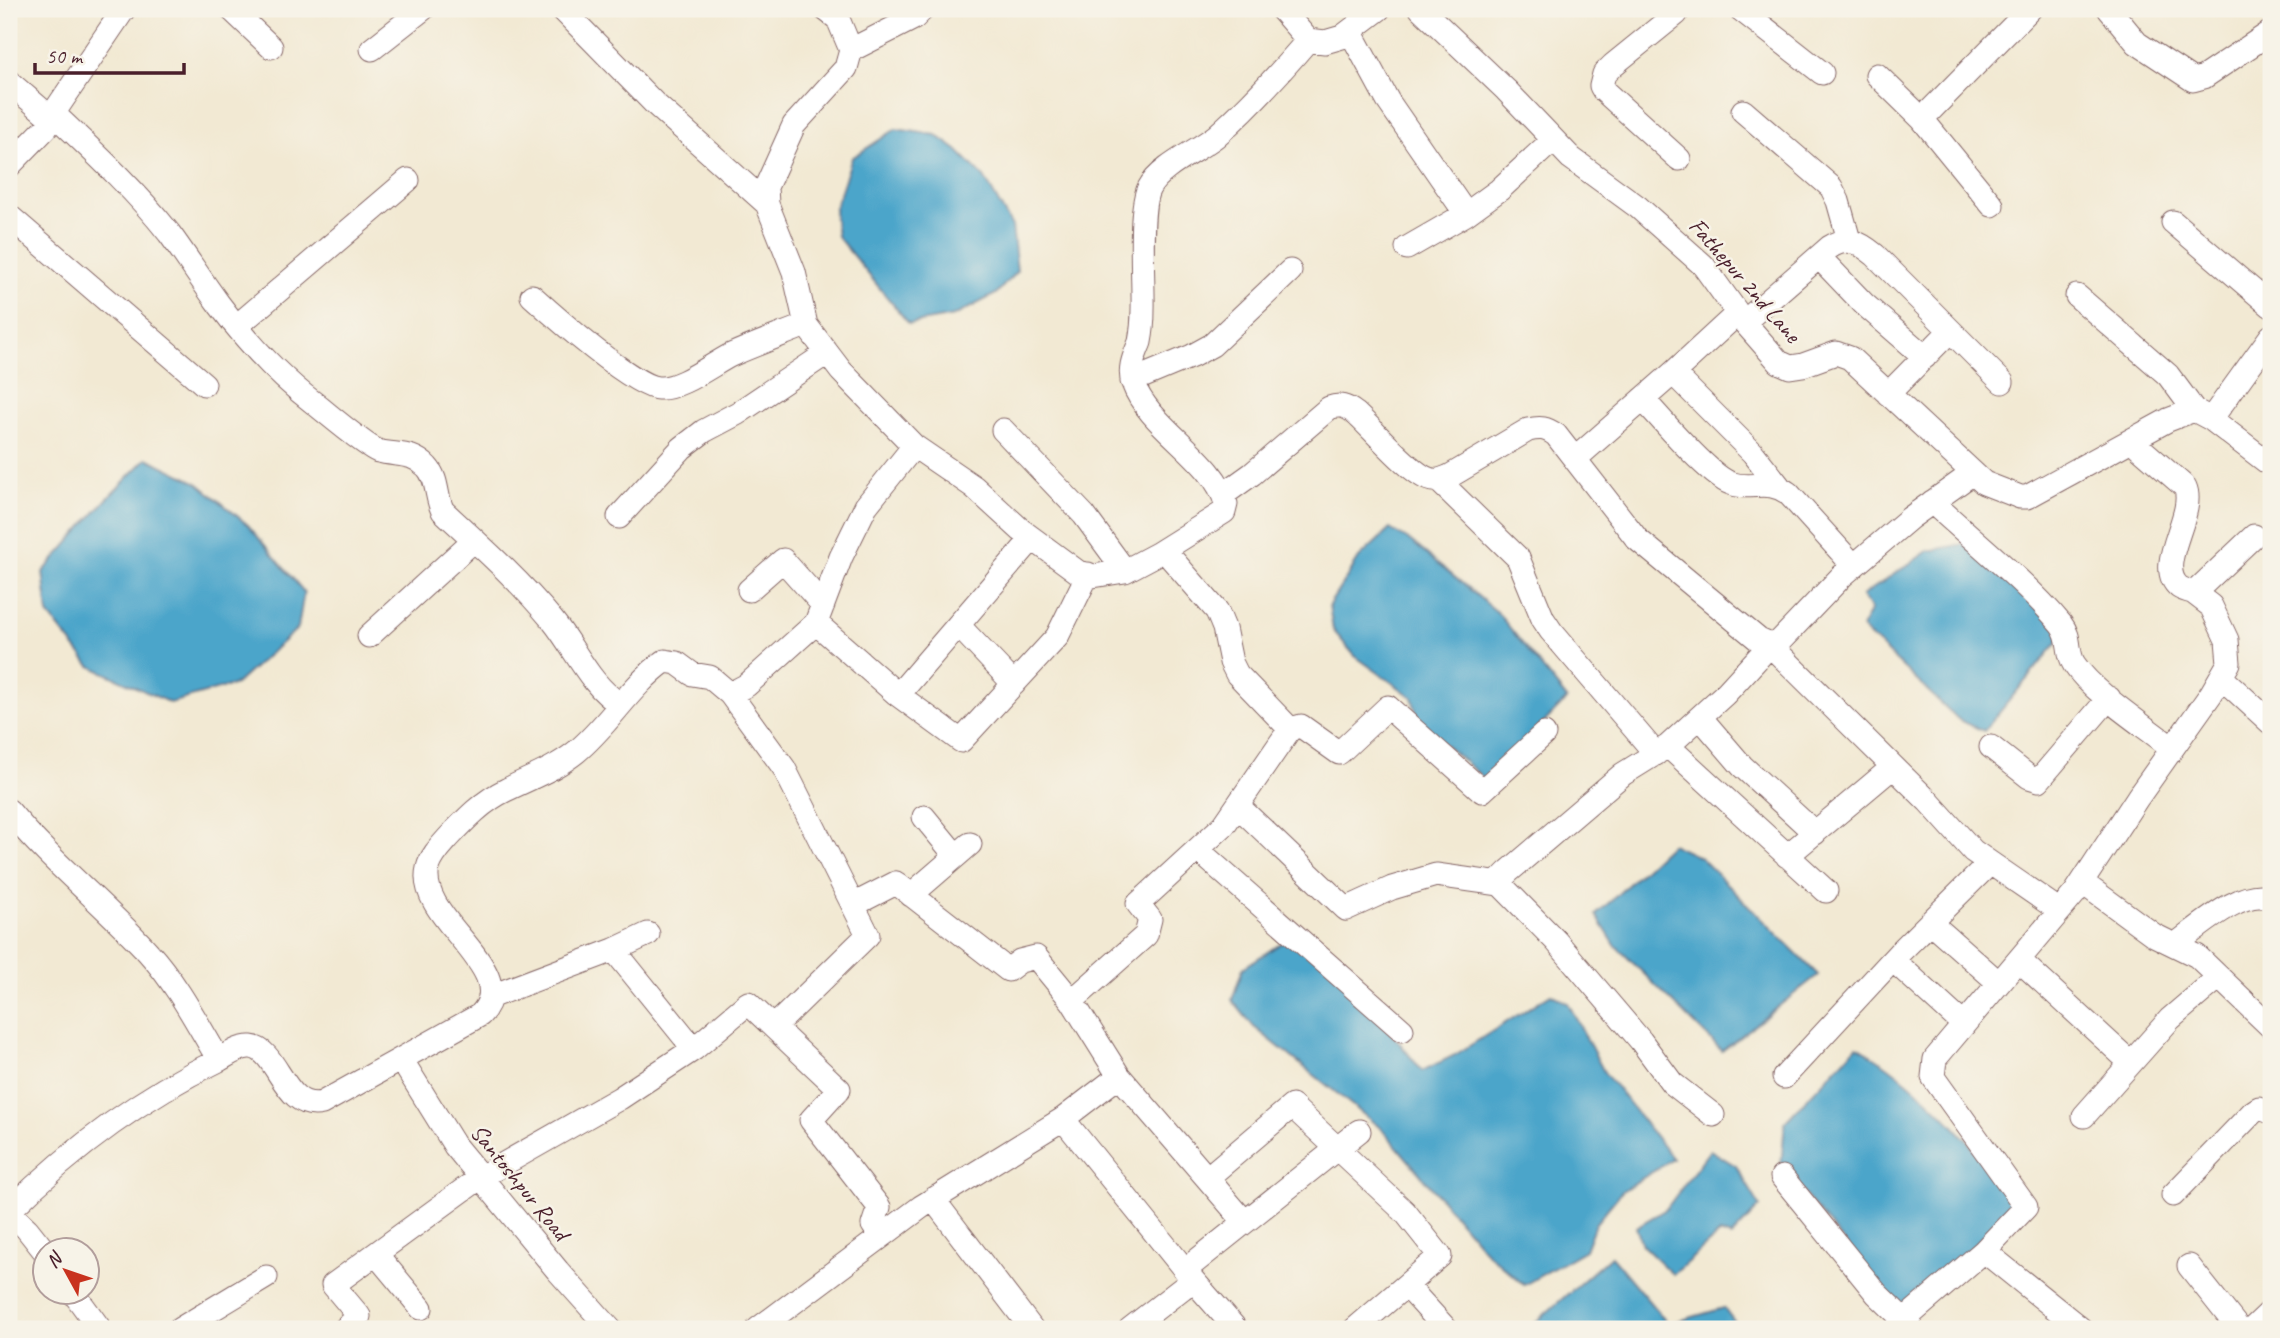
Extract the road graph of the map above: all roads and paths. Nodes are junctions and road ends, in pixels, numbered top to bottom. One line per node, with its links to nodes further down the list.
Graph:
1 (124, 9): 24 (street)
2 (231, 9): 17 (street)
3 (422, 9): 18 (street)
4 (562, 9): 30 (street)
5 (825, 9): 19 (street)
6 (923, 9): 19 (street)
7 (1281, 9): 16 (street)
8 (1380, 9): 14 (street)
9 (1422, 9): 26 (street, Fathepur 2nd Lane)
10 (1740, 9): 20 (street)
11 (2030, 9): 25 (street)
12 (2109, 9): 15 (street)
13 (1674, 11): 27 (street)
14 (1350, 31): 16 (street); 32 (street)
15 (2271, 32)
16 (1308, 40): 50 (street)
17 (271, 47)
18 (372, 49)
19 (851, 50): 30 (street)
20 (1822, 73)
21 (1877, 75): 25 (street)
22 (9, 82): 24 (street)
23 (1743, 111): 35 (street)
24 (53, 117): 28 (street); 44 (street)
25 (1922, 120): 31 (street)
26 (1553, 140): 32 (street); 42 (street, Fathepur 2nd Lane)
27 (1679, 159)
28 (9, 166)
29 (408, 180): 44 (street)
30 (767, 204): 43 (street)
31 (1992, 205)
32 (1466, 214): 36 (street)
33 (9, 216): 52 (street)
34 (2172, 222): 41 (street)
35 (1849, 240): 37 (street); 45 (street)
36 (1407, 247)
37 (1819, 257): 42 (street); 48 (street)
38 (1290, 271): 50 (street)
39 (532, 296): 43 (street)
40 (2077, 296): 55 (street)
41 (2271, 306)
42 (1741, 317): 49 (street); 53 (street, Fathepur 2nd Lane)
43 (806, 325): 47 (street)
44 (237, 326): 69 (street)
45 (1950, 331): 48 (street); 51 (street)
46 (2271, 336): 55 (street)
47 (827, 353): 58 (street); 66 (street)
48 (1925, 356): 53 (street)
49 (1673, 373): 54 (street); 63 (street)
50 (1132, 381): 64 (street)
51 (2002, 382)
52 (204, 384)
53 (1888, 394): 61 (street, Fathepur 2nd Lane)
54 (1643, 399): 59 (street); 63 (street)
55 (2202, 414): 57 (street, Fathepur 2nd Lane); 60 (street)
56 (1003, 430): 72 (street)
57 (2133, 439): 61 (street, Fathepur 2nd Lane); 75 (street)
58 (914, 446): 68 (street); 76 (street)
59 (1575, 458): 62 (street); 79 (street)
60 (2271, 465)
61 (1973, 473): 65 (street)
62 (1439, 481): 64 (street); 92 (street)
63 (1779, 486): 71 (street)
64 (1224, 494): 70 (street)
65 (1932, 502): 71 (street); 84 (street)
66 (619, 517)
67 (2254, 536): 75 (street)
68 (1032, 539): 73 (street); 77 (street)
69 (474, 540): 78 (street); 85 (street)
70 (1164, 550): 72 (street); 88 (street)
71 (1854, 566): 79 (street)
72 (1125, 571): 73 (street)
73 (1088, 574): 81 (street)
74 (749, 590): 76 (street)
75 (2194, 593): 80 (street)
76 (819, 614): 82 (street); 83 (street)
77 (958, 625): 81 (street); 83 (street)
78 (369, 636)
79 (1770, 645): 86 (street); 93 (street)
80 (2221, 677): 87 (street); 91 (street)
81 (1014, 684): 83 (street)
82 (730, 694): 85 (street); 106 (street)
83 (898, 695)
84 (2109, 698): 90 (street); 91 (street)
85 (620, 704): 116 (street)
86 (1700, 717): 92 (street); 97 (street)
87 (2271, 723)
88 (1290, 729): 89 (street); 94 (street)
89 (1544, 734)
90 (1991, 747)
91 (2172, 748): 101 (street)
92 (1662, 750): 99 (street); 102 (street)
93 (1893, 767): 97 (street); 100 (street)
94 (1238, 806): 98 (street); 102 (street)
95 (9, 810): 124 (street)
96 (924, 817): 104 (street)
97 (1815, 833): 99 (street)
98 (1198, 850): 117 (street); 121 (street)
99 (1787, 856): 103 (street)
100 (1990, 863): 107 (street); 108 (street)
101 (2082, 883): 107 (street); 110 (street)
102 (1500, 884): 129 (street)
103 (1826, 891)
104 (911, 895): 106 (street); 117 (street)
105 (2271, 899): 110 (street)
106 (853, 905): 119 (street)
107 (2060, 911): 113 (street)
108 (1930, 922): 112 (street); 115 (street)
109 (648, 934): 111 (street)
110 (2176, 944): 114 (street)
111 (614, 950): 116 (street); 122 (street)
112 (1893, 960): 118 (street); 127 (street)
113 (2019, 960): 115 (street); 125 (street)
114 (2219, 977): 120 (street); 125 (street)
115 (1999, 984): 118 (street)
116 (492, 996): 123 (street)
117 (1072, 1001): 126 (street)
118 (1964, 1025): 143 (street)
119 (774, 1027): 122 (street); 142 (street)
120 (2271, 1027)
121 (1402, 1030)
122 (694, 1049): 134 (street)
123 (401, 1059): 124 (street); 134 (street, Santoshpur Road)
124 (219, 1060): 139 (street)
125 (2131, 1063): 130 (street)
126 (1119, 1076): 131 (street); 136 (street)
127 (1784, 1077)
128 (2271, 1112): 137 (street)
129 (1713, 1115)
130 (2084, 1116)
131 (1063, 1119): 138 (street); 146 (street)
132 (1359, 1131): 133 (street)
133 (1336, 1149): 136 (street); 140 (street); 148 (street)
134 (481, 1177): 144 (street); 156 (street, Santoshpur Road)
135 (1782, 1177): 153 (street)
136 (1207, 1178): 140 (street)
137 (2172, 1195)
138 (933, 1199): 142 (street); 158 (street)
139 (9, 1212): 141 (street)
140 (1244, 1221): 146 (street)
141 (33, 1236)
142 (882, 1236): 157 (street)
143 (1984, 1251): 153 (street); 163 (street)
144 (376, 1254): 150 (street); 152 (street)
145 (2189, 1266): 164 (street)
146 (1189, 1275): 159 (street); 160 (street)
147 (266, 1277): 155 (street)
148 (1407, 1286): 161 (street); 162 (street)
149 (83, 1306): 154 (street)
150 (421, 1308)
151 (2271, 1311): 165 (street)
152 (358, 1325)
153 (1904, 1326)
154 (100, 1329)
155 (180, 1329)
156 (610, 1329)
157 (758, 1329)
158 (1032, 1329)
159 (1130, 1329)
160 (1236, 1329)
161 (1355, 1329)
162 (1446, 1329)
163 (2081, 1329)
164 (2239, 1329)
165 (2252, 1329)

